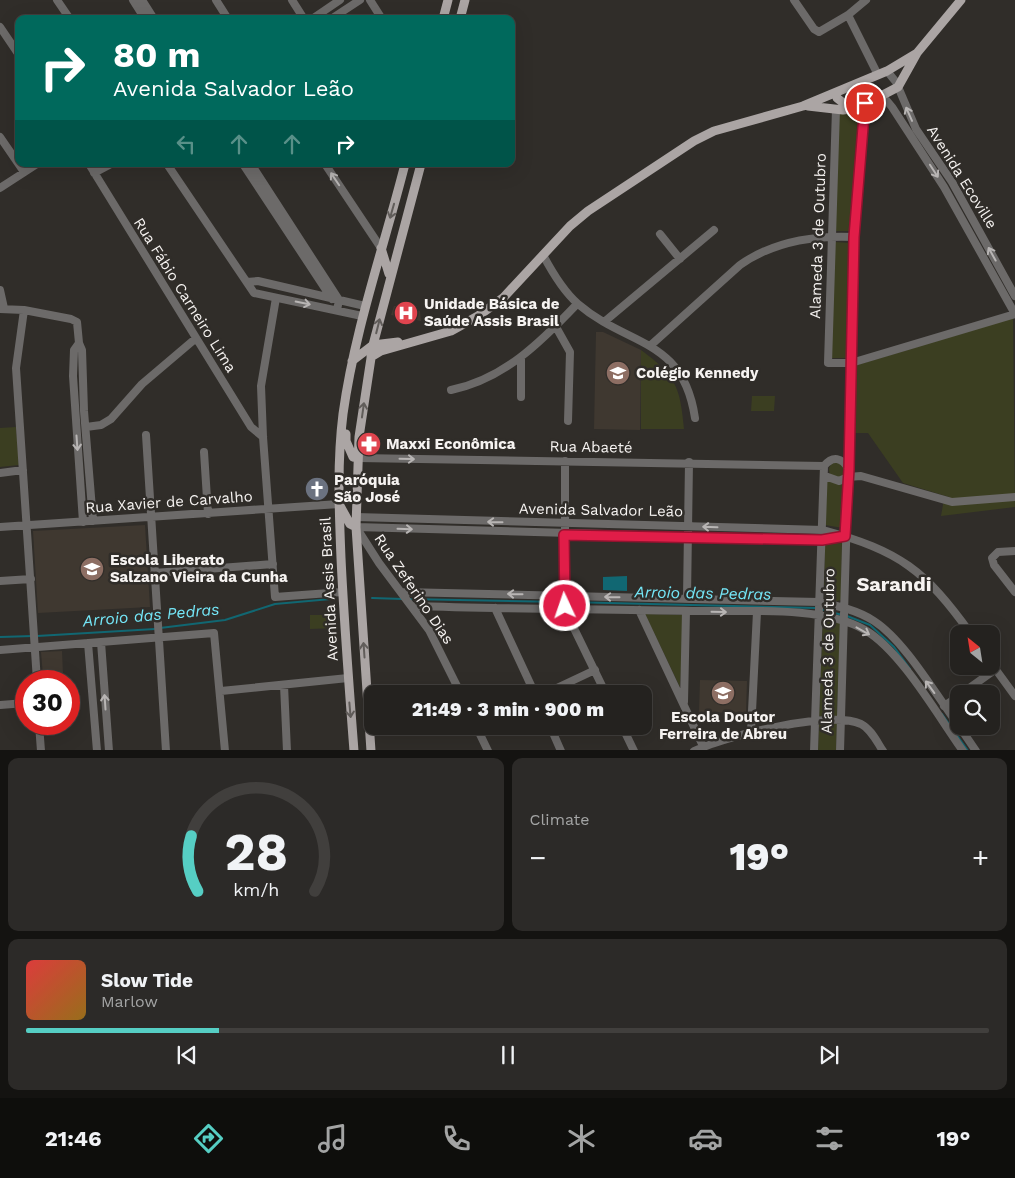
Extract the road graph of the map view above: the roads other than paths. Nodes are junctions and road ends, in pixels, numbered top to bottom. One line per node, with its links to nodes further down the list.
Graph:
1 (57, 0): 15 (street)
2 (133, 0): 16 (street)
3 (142, 0): 17 (street)
4 (216, 0): 18 (street)
5 (292, 0): 19 (street)
6 (340, 0): 20 (street)
7 (360, 0): 21 (street)
8 (370, 0): 22 (street)
9 (448, 0): 23 (main road)
10 (465, 0): 24 (main road)
11 (794, 0): 25 (street)
12 (866, 0): 14 (street)
13 (961, 0): 28 (main road)
14 (856, 3): 25 (street)
15 (67, 15)
16 (142, 15)
17 (151, 15)
18 (225, 15)
19 (301, 15)
20 (318, 15)
21 (337, 15)
22 (379, 15)
23 (444, 15)
24 (461, 15)
25 (848, 15): 30 (street)
26 (0, 27): 27 (street)
27 (15, 49)
28 (917, 53): 29 (main road); 31 (main road)
29 (887, 71): 30 (main road); 31 (street, Avenida Ecoville)
30 (878, 75): 32 (main road)
31 (898, 87): 33 (main road); 51 (street, Avenida Ecoville, one-way to 31)
32 (838, 95): 35 (main road); 36 (main road); 37 (main road)
33 (879, 98): 34 (main road); 52 (street, Avenida Ecoville, one-way to 52)
34 (865, 103): 37 (main road); 57 (street, Alameda 3 de Outubro)
35 (803, 106): 36 (main road); 59 (main road)
36 (836, 109): 37 (main road); 56 (street, Alameda 3 de Outubro)
37 (851, 109)
38 (0, 137): 39 (street)
39 (15, 159)
40 (21, 167): 49 (street)
41 (32, 167): 49 (street)
42 (90, 167): 50 (street, Rua Fábio Carneiro Lima)
43 (105, 167): 50 (street)
44 (169, 167): 62 (street)
45 (327, 167): 58 (street, one-way to 45)
46 (403, 167): 58 (main road, Avenida Assis Brasil, one-way to 58)
47 (420, 167): 61 (main road, Avenida Assis Brasil)
48 (252, 169): 66 (street)
49 (24, 172): 53 (street)
50 (94, 173): 76 (street, Rua Fábio Carneiro Lima)
51 (952, 182): 52 (street); 64 (street, Avenida Ecoville, one-way to 51)
52 (944, 187): 72 (street, Avenida Ecoville)
53 (0, 188)
54 (714, 230): 60 (street)
55 (660, 234): 60 (street)
56 (832, 236): 57 (street); 80 (street); 84 (street, Alameda 3 de Outubro)
57 (854, 237): 84 (street, Alameda 3 de Outubro)
58 (382, 248): 61 (main road); 68 (main road, Avenida Assis Brasil)
59 (543, 254): 67 (street); 77 (main road)
60 (680, 259): 74 (street)
61 (390, 277): 79 (main road, Avenida Assis Brasil, one-way to 61)
62 (247, 282): 65 (street); 66 (street)
63 (0, 290): 69 (street)
64 (1015, 296)
65 (276, 298): 70 (street, one-way to 70); 96 (street)
66 (336, 300): 68 (street); 70 (street)
67 (577, 304): 74 (street); 75 (street)
68 (365, 306): 73 (main road, Avenida Assis Brasil)
69 (2, 308): 71 (street)
70 (333, 309): 73 (street)
71 (24, 310): 78 (street); 104 (street)
72 (1015, 314): 84 (street)
73 (362, 316): 83 (main road, Avenida Assis Brasil)
74 (604, 322): 80 (street)
75 (556, 327): 82 (street); 93 (street)
76 (195, 339): 94 (street); 96 (street, Rua Fábio Carneiro Lima)
77 (425, 340): 79 (main road); 81 (main road)
78 (79, 343): 85 (street); 86 (street)
79 (373, 345): 81 (main road, Avenida Assis Brasil); 83 (main road)
80 (651, 345): 92 (street)
81 (371, 357): 99 (main road, Avenida Assis Brasil, one-way to 81)
82 (521, 357): 87 (street); 88 (street)
83 (352, 361): 91 (main road, Avenida Assis Brasil)
84 (850, 364): 98 (street, Alameda 3 de Outubro)
85 (82, 375): 86 (street); 90 (street)
86 (74, 376): 89 (street)
87 (451, 390)
88 (521, 397)
89 (75, 412): 90 (street); 116 (street, one-way to 116)
90 (84, 412): 94 (street)
91 (343, 414): 99 (main road); 109 (main road, Avenida Assis Brasil)
92 (694, 418)
93 (568, 421)
94 (86, 427): 114 (street)
95 (146, 435): 113 (street)
96 (263, 437): 110 (street)
97 (204, 452): 111 (street)
98 (849, 454): 100 (street); 106 (street, Alameda 3 de Outubro)
99 (358, 458): 101 (street, Rua Abaeté, one-way to 101); 112 (main road, Avenida Assis Brasil)
100 (840, 459): 103 (street); 106 (street)
101 (565, 461): 102 (street, Rua Abaeté); 117 (street)
102 (689, 462): 103 (street, Rua Abaeté); 119 (street)
103 (824, 466): 107 (street, Alameda 3 de Outubro)
104 (23, 470): 105 (street); 118 (street)
105 (0, 473)
106 (848, 473): 107 (street); 108 (street); 125 (street, Alameda 3 de Outubro)
107 (825, 476): 122 (street, Alameda 3 de Outubro)
108 (1015, 497)
109 (339, 504): 110 (street, Rua Xavier de Carvalho); 121 (main road); 133 (main road, Avenida Assis Brasil)
110 (269, 510): 111 (street, Rua Xavier de Carvalho); 129 (street)
111 (208, 514): 113 (street, Rua Xavier de Carvalho)
112 (356, 517): 115 (street, Avenida Salvador Leão); 121 (main road, Avenida Assis Brasil)
113 (151, 518): 114 (street, Rua Xavier de Carvalho); 130 (street)
114 (93, 521): 116 (street, Rua Xavier de Carvalho)
115 (450, 521): 117 (street, Avenida Salvador Leão, one-way to 115); 123 (street)
116 (83, 522): 118 (street, Rua Xavier de Carvalho)
117 (564, 523): 119 (street, Avenida Salvador Leão); 124 (street)
118 (27, 525): 120 (street, Rua Xavier de Carvalho); 131 (street)
119 (688, 526): 122 (street, Avenida Salvador Leão, one-way to 119); 126 (street)
120 (0, 527)
121 (356, 527): 123 (street, Avenida Salvador Leão, one-way to 123); 135 (street, Rua Zeferino Dias); 157 (main road, Avenida Assis Brasil, one-way to 121)
122 (823, 530): 125 (street, Avenida Salvador Leão); 127 (street, Alameda 3 de Outubro)
123 (450, 531): 124 (street, Avenida Salvador Leão)
124 (564, 535): 126 (street, Avenida Salvador Leão); 137 (street)
125 (845, 536): 127 (street, Avenida Salvador Leão); 144 (street, Alameda 3 de Outubro); 145 (street, Avenida Salvador Leão)
126 (687, 538): 127 (street, Avenida Salvador Leão); 136 (street)
127 (822, 540): 140 (street, Alameda 3 de Outubro)
128 (1015, 551): 134 (street)
129 (273, 564): 130 (street); 133 (street)
130 (154, 573): 146 (street)
131 (31, 579): 132 (street); 149 (street)
132 (0, 581)
133 (342, 592): 155 (main road, Avenida Assis Brasil)
134 (1015, 592)
135 (403, 593): 137 (street, one-way to 135); 138 (street, Rua Zeferino Dias)
136 (687, 598): 137 (street, one-way to 137); 140 (street)
137 (564, 603): 139 (street); 141 (street); 152 (street)
138 (411, 604): 139 (street); 158 (street, Rua Zeferino Dias)
139 (495, 608): 159 (street)
140 (818, 608): 143 (street); 144 (street); 144 (street); 172 (street, Alameda 3 de Outubro)
141 (638, 610): 142 (street); 167 (street)
142 (686, 611): 143 (street, one-way to 143); 167 (street)
143 (757, 612): 173 (street)
144 (842, 614): 169 (street, one-way to 144); 171 (street, Alameda 3 de Outubro); 198 (street, one-way to 198)
145 (964, 625)
146 (158, 636): 147 (street); 163 (street); 185 (street)
147 (100, 642): 148 (street); 184 (street, one-way to 147)
148 (88, 643): 149 (street); 183 (street)
149 (35, 645): 150 (street); 151 (street)
150 (0, 650)
151 (36, 670)
152 (594, 670): 160 (street); 161 (street)
153 (983, 675): 162 (street)
154 (1000, 675): 164 (street)
155 (348, 678): 156 (street); 188 (main road, Avenida Assis Brasil, one-way to 188)
156 (284, 685): 163 (street); 187 (street)
157 (367, 685)
158 (456, 685)
159 (531, 685)
160 (563, 685)
161 (602, 685)
162 (972, 685)
163 (221, 691): 186 (street)
164 (1015, 696)
165 (950, 702): 169 (street)
166 (15, 704): 168 (street)
167 (684, 704): 181 (street)
168 (0, 705)
169 (944, 706): 170 (street)
170 (950, 714)
171 (841, 721): 172 (street); 196 (street, Alameda 3 de Outubro); 197 (street)
172 (816, 722): 173 (street); 195 (street, Alameda 3 de Outubro)
173 (752, 731): 181 (street)
174 (40, 735): 182 (street)
175 (370, 735): 189 (main road, Avenida Assis Brasil)
176 (373, 735): 190 (main road, Avenida Assis Brasil)
177 (480, 735): 191 (street)
178 (554, 735): 192 (street)
179 (626, 735): 193 (street)
180 (965, 735): 199 (street)
181 (703, 746): 194 (street)
182 (41, 750)
183 (96, 750)
184 (109, 750)
185 (166, 750)
186 (225, 750)
187 (287, 750)
188 (354, 750)
189 (371, 750)
190 (377, 750)
191 (488, 750)
192 (561, 750)
193 (634, 750)
194 (694, 750)
195 (814, 750)
196 (840, 750)
197 (883, 750)
198 (962, 750)
199 (976, 750)

